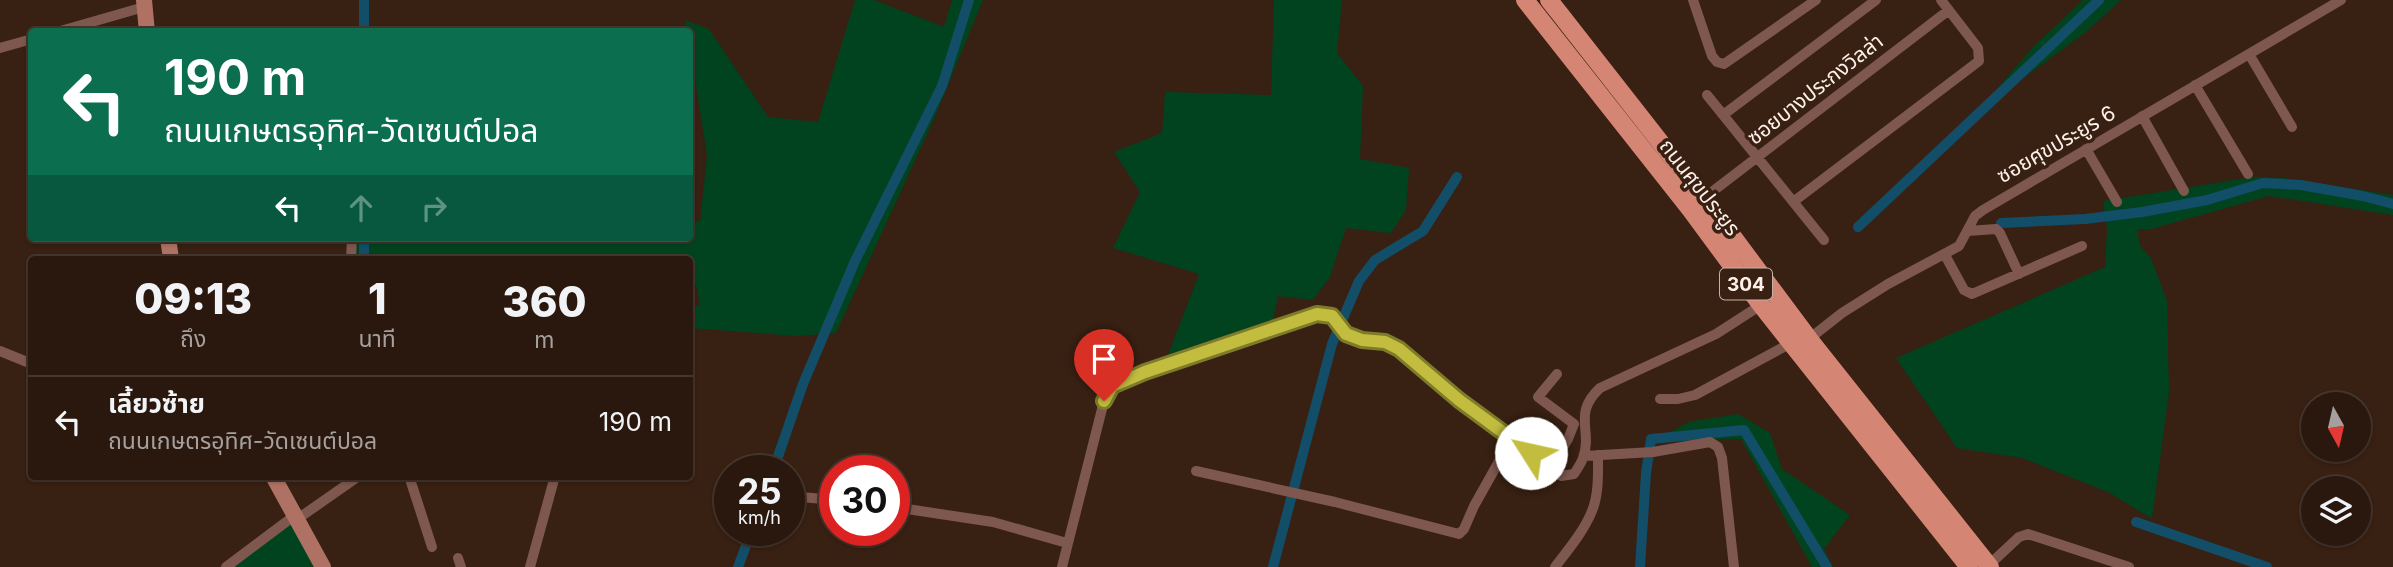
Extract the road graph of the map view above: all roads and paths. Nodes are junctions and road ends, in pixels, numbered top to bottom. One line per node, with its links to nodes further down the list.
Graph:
1 (1525, 0): 26 (main road, ถนนศุขประยูร / 304)
2 (1549, 0): 26 (main road, ถนนศุขประยูร / 304)
3 (1693, 0): 4 (street)
4 (1816, 0)
5 (1876, 0): 17 (street)
6 (1941, 0): 9 (street)
7 (2341, 0): 14 (street, ซอยศุขประยูร 6)
8 (144, 4): 10 (street); 11 (street)
9 (1949, 10): 21 (street, ซอยบางประกงวิลล่า); 24 (street)
10 (70, 28)
11 (147, 28)
12 (28, 40): 13 (street)
13 (0, 48)
14 (2249, 54): 15 (street, ซอยศุขประยูร 6); 19 (street)
15 (2196, 85): 18 (street, ซอยศุขประยูร 6); 22 (street)
16 (1707, 95): 17 (street)
17 (1723, 115): 21 (street)
18 (2142, 116): 20 (street, ซอยศุขประยูร 6); 23 (street)
19 (2292, 127)
20 (2086, 149): 25 (street); 27 (street, ซอยศุขประยูร 6)
21 (1757, 158): 24 (street); 26 (street, ซอยบางประกงวิลล่า)
22 (2248, 174)
23 (2184, 191)
24 (1793, 202): 28 (street)
25 (2117, 202)
26 (1697, 204): 32 (main road, ถนนศุขประยูร / 304); 33 (main road, ถนนศุขประยูร / 304)
27 (1968, 230): 30 (street, ซอยศุขประยูร 6); 31 (street)
28 (1824, 240)
29 (2082, 246): 31 (street)
30 (1944, 255): 31 (street); 33 (street, ซอยศุขประยูร 6)
31 (2019, 274)
32 (1761, 305): 33 (main road, ถนนศุขประยูร / 304); 38 (street)
33 (1800, 341): 37 (street, ซอยศุขประยูร 6); 52 (main road, ถนนศุขประยูร / 304); 59 (main road, ถนนศุขประยูร / 304)
34 (0, 351): 35 (street)
35 (28, 362)
36 (1557, 374): 38 (street)
37 (1660, 398)
38 (1580, 426): 41 (street); 42 (street)
39 (1511, 440): 42 (street); 43 (street); 50 (street)
40 (1598, 455): 41 (street); 57 (street); 58 (street)
41 (1584, 456): 42 (street)
42 (1551, 466)
43 (1196, 471)
44 (275, 480): 49 (street)
45 (353, 480): 49 (street)
46 (411, 480): 51 (street)
47 (554, 480): 55 (street)
48 (910, 509): 50 (street)
49 (295, 518): 53 (street); 54 (street)
50 (1068, 543): 56 (street)
51 (432, 547)
52 (1990, 566): 60 (street)
53 (226, 567)
54 (323, 567)
55 (530, 567)
56 (1062, 567)
57 (1555, 567)
58 (1734, 567)
59 (1969, 567)
60 (2129, 567)

